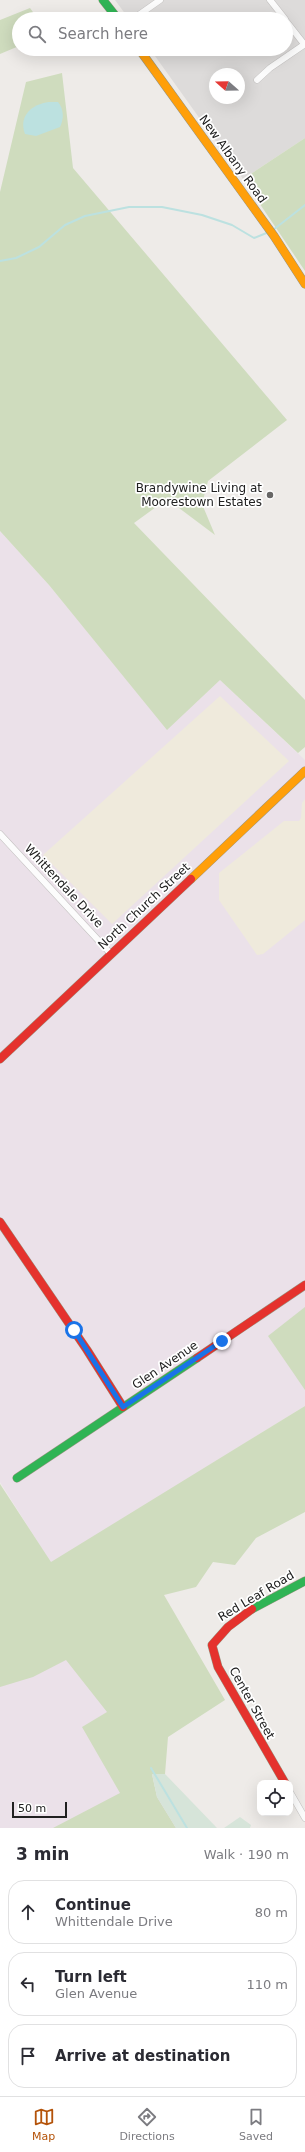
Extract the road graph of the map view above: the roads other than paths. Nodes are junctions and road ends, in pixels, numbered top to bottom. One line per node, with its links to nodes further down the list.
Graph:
1 (103, 0): 4 (street)
2 (160, 0): 5 (street)
3 (270, 0): 6 (street)
4 (112, 12)
5 (143, 12)
6 (279, 12)
7 (293, 30): 8 (street)
8 (305, 44): 9 (street)
9 (293, 52)
10 (144, 56): 13 (street, New Albany Road)
11 (288, 56): 12 (street)
12 (257, 80)
13 (305, 284)
14 (305, 771): 16 (street, North Church Street)
15 (0, 834): 16 (street, Whittendale Drive)
16 (111, 954): 17 (street, North Church Street)
17 (0, 1059)
18 (0, 1222): 20 (street)
19 (305, 1285): 20 (street, Glen Avenue)
20 (123, 1407): 21 (street, Glen Avenue)
21 (17, 1478)
22 (305, 1581): 23 (street, Red Leaf Road)
23 (220, 1632): 24 (street, Center Street)
24 (283, 1780)
25 (293, 1797): 26 (street)
26 (305, 1818)

